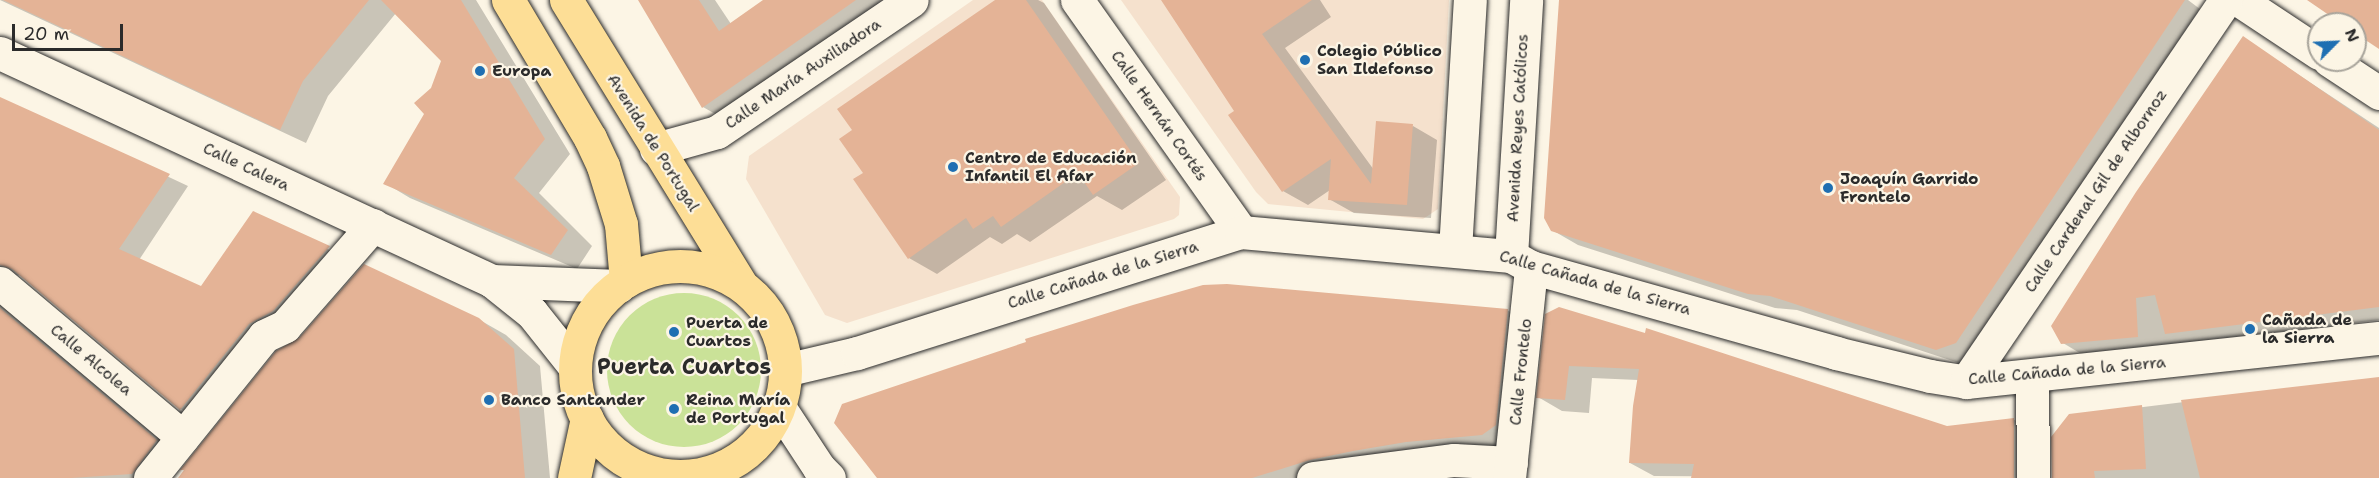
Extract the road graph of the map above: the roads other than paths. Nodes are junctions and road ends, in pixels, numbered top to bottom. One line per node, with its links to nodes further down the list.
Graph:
1 (508, 0): 20 (main road)
2 (566, 0): 13 (main road, Avenida de Portugal)
3 (912, 0): 13 (street, Calle María Auxiliadora)
4 (1077, 0): 15 (street, Calle Hernán Cortés)
5 (1470, 0): 16 (street)
6 (1526, 0): 17 (street, Avenida Reyes Católicos)
7 (2226, 0): 26 (street, Calle Cardenal Gil de Albornoz)
8 (2239, 0): 9 (street)
9 (2307, 45)
10 (0, 53): 14 (street, Calle Calera)
11 (2347, 72): 12 (street)
12 (2379, 93)
13 (656, 149): 21 (main road, Avenida de Portugal)
14 (373, 225): 18 (street, Calle Calera); 29 (street)
15 (1241, 232): 16 (street, Calle Cañada de la Sierra); 24 (street, Calle Cañada de la Sierra)
16 (1455, 249): 17 (street, Calle Cañada de la Sierra)
17 (1521, 262): 26 (street, Calle Cañada de la Sierra); 30 (street, Calle Frontelo)
18 (492, 281): 20 (street, Calle Calera); 23 (street, Calle Calera)
19 (0, 283): 29 (street, Calle Alcolea)
20 (622, 283): 21 (main road); 23 (main road)
21 (741, 285): 24 (main road)
22 (2379, 338): 25 (street, Calle Cañada de la Sierra)
23 (575, 367): 28 (main road)
24 (785, 370): 27 (main road)
25 (2032, 376): 26 (street, Calle Cañada de la Sierra); 36 (street)
26 (1966, 381)
27 (779, 406): 31 (main road); 34 (street)
28 (587, 418): 31 (main road); 33 (main road)
29 (183, 437): 32 (street)
30 (1510, 471): 35 (street)
31 (712, 474)
32 (150, 478)
33 (574, 478)
34 (829, 478)
35 (1313, 478)
36 (2033, 478)

